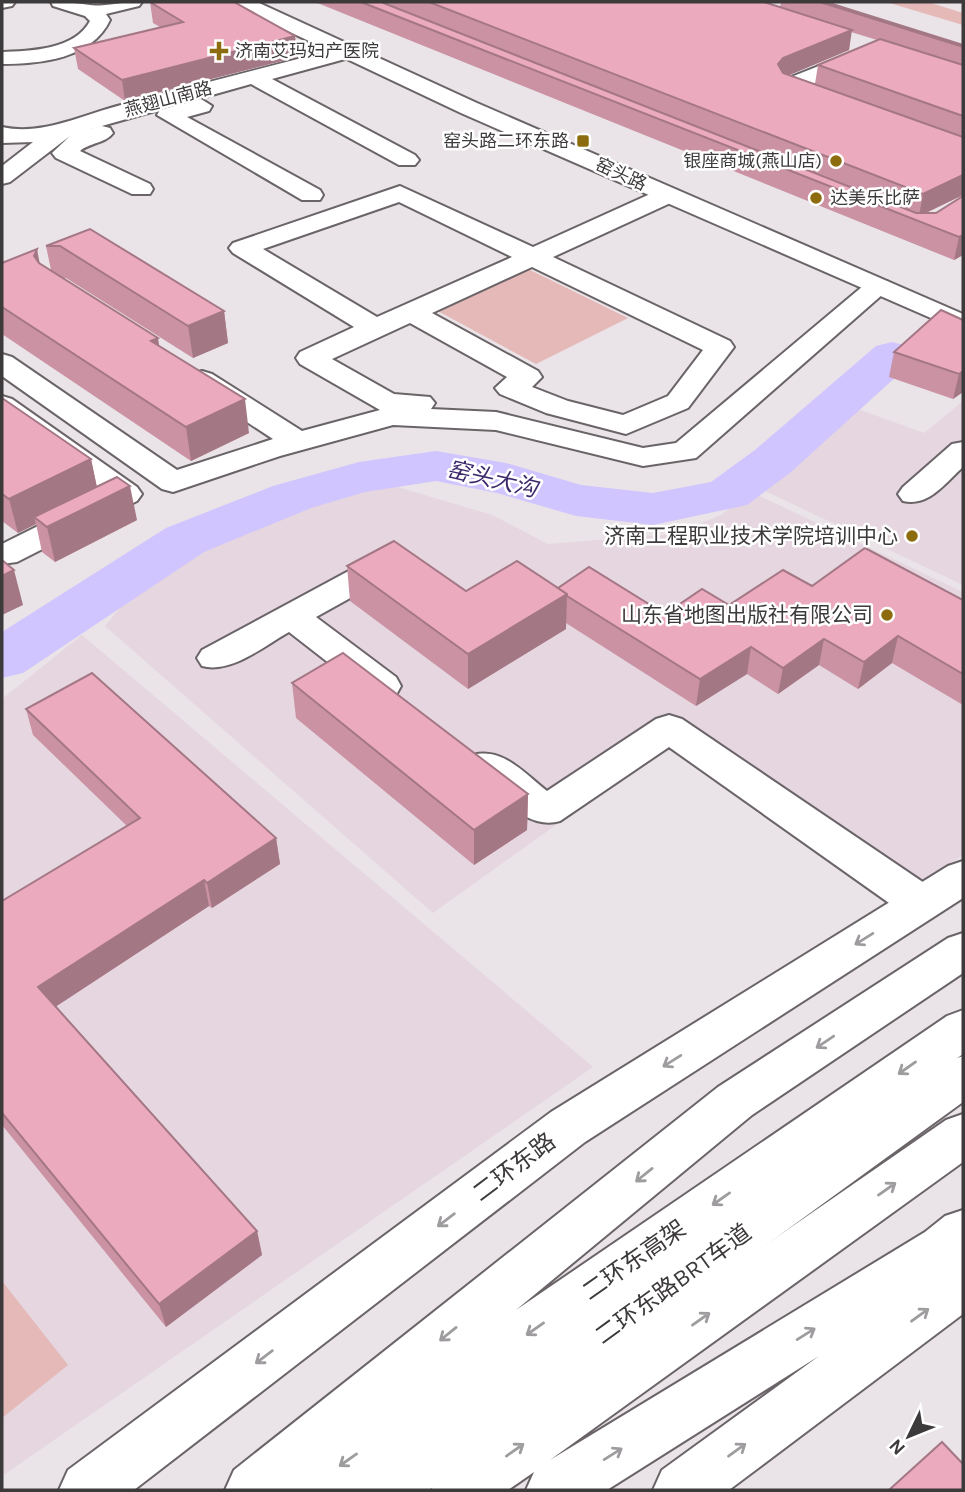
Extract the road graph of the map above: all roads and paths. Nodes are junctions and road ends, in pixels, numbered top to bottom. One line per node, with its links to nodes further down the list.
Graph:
1 (60, 2): 4 (main road)
2 (132, 2): 4 (main road)
3 (251, 3): 6 (main road, 窑头路)
4 (92, 12): 7 (main road)
5 (849, 40): 10 (main road)
6 (349, 52): 8 (main road, 燕翅山南路); 17 (main road, 窑头路)
7 (2, 58)
8 (253, 77): 9 (main road); 12 (main road, 燕翅山南路)
9 (275, 88): 11 (main road); 14 (main road)
10 (839, 105)
11 (168, 115): 16 (main road); 18 (main road)
12 (60, 132): 13 (main road); 15 (main road, 燕翅山南路)
13 (2, 134)
14 (407, 160)
15 (2, 177)
16 (141, 189)
17 (667, 194): 19 (main road); 20 (main road, 窑头路)
18 (311, 195)
19 (532, 256): 21 (main road); 23 (main road); 26 (main road)
20 (878, 287): 22 (main road, 窑头路); 28 (main road)
21 (410, 312): 23 (main road); 26 (main road)
22 (963, 324)
23 (375, 328): 26 (main road)
24 (2, 363): 28 (main road)
25 (183, 367): 28 (main road)
26 (510, 388)
27 (2, 405): 32 (main road)
28 (297, 441)
29 (963, 451): 30 (main road)
30 (914, 494)
31 (394, 560): 33 (main road)
32 (3, 562)
33 (291, 616): 34 (main road); 35 (main road)
34 (215, 658)
35 (413, 709)
36 (457, 743): 38 (main road)
37 (963, 877): 38 (main road, 二环东路)
38 (921, 903): 45 (main road, 二环东路, one-way to 45)
39 (963, 950): 46 (main road, one-way to 46)
40 (963, 1029): 47 (main road, 二环东高架, one-way to 47)
41 (963, 1076): 48 (main road, 二环东路BRT车道)
42 (963, 1135): 49 (main road, one-way to 42)
43 (963, 1233): 50 (main road, one-way to 43)
44 (963, 1283): 51 (main road, one-way to 44)
45 (88, 1490)
46 (254, 1490)
47 (304, 1490)
48 (381, 1490)
49 (460, 1490)
50 (555, 1490)
51 (682, 1490)

